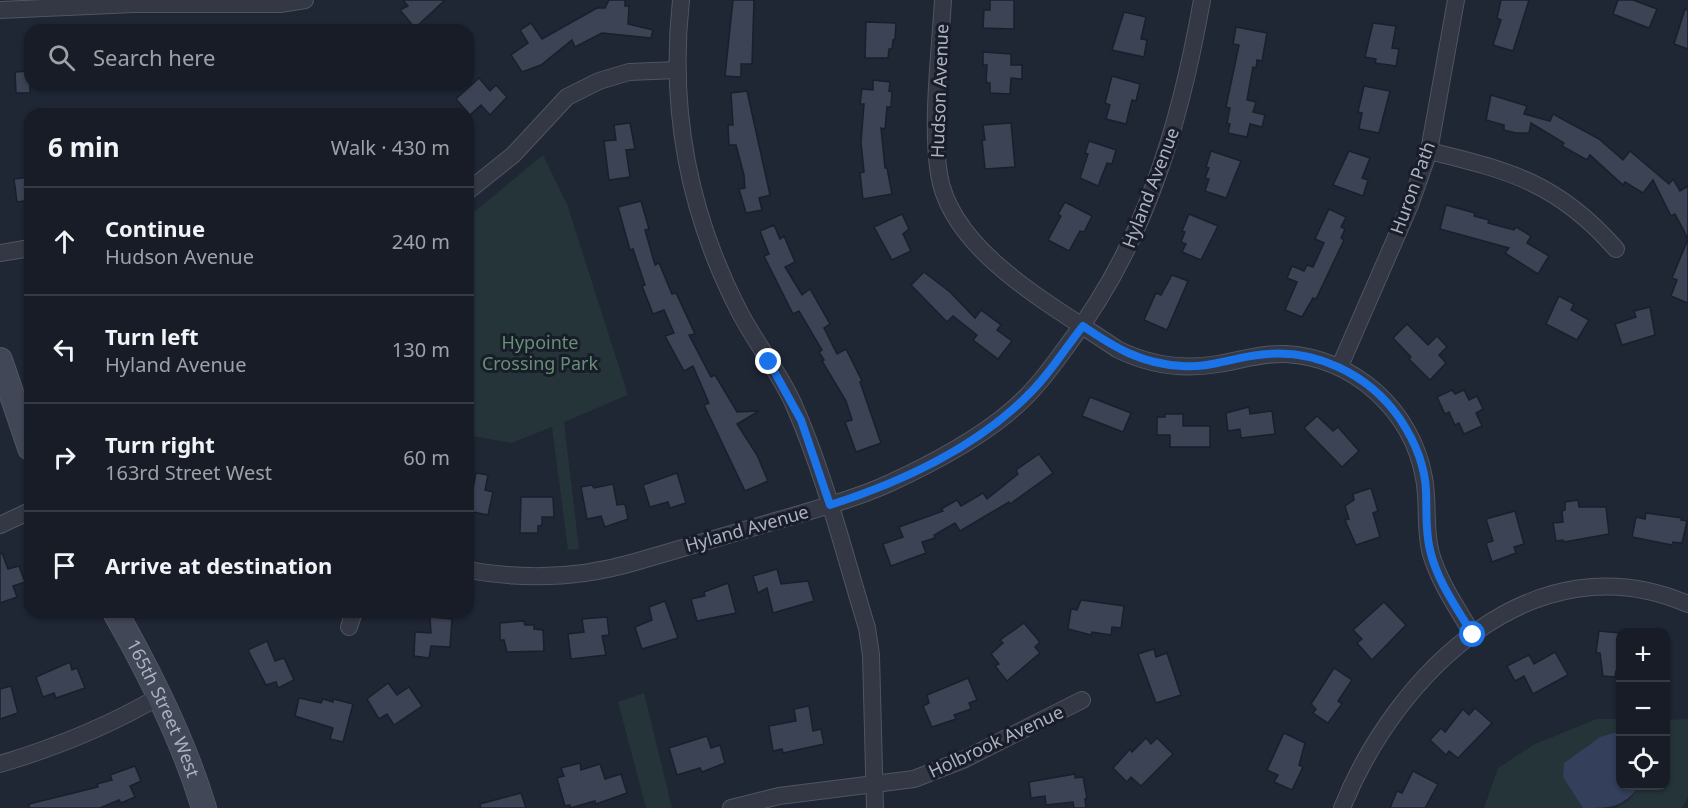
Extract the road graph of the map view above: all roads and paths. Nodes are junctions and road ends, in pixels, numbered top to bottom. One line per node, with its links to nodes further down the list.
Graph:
1 (305, 0): 6 (street)
2 (681, 0): 8 (street)
3 (943, 0): 14 (street, Hudson Avenue)
4 (1202, 0): 14 (street, Hyland Avenue)
5 (1456, 0): 9 (street, Huron Path)
6 (206, 2): 7 (street)
7 (0, 10)
8 (677, 70): 10 (street); 18 (street)
9 (1429, 151): 12 (street); 16 (street, Huron Path)
10 (474, 186)
11 (24, 249): 13 (street)
12 (1616, 249)
13 (0, 253)
14 (1083, 326): 16 (street, Hudson Avenue); 18 (street, Hyland Avenue)
15 (0, 360): 17 (street)
16 (1340, 366): 24 (street, Hudson Avenue)
17 (24, 430)
18 (830, 505): 21 (street, Hyland Avenue); 28 (street)
19 (24, 514): 20 (street)
20 (0, 525)
21 (474, 570)
22 (1688, 604): 24 (street)
23 (118, 618): 25 (street, 165th Street West)
24 (1473, 635): 32 (street)
25 (160, 696): 27 (street); 29 (street, 165th Street West)
26 (1082, 700): 28 (street, Holbrook Avenue)
27 (0, 764)
28 (874, 786): 30 (street, Holbrook Avenue); 31 (street)
29 (204, 808)
30 (731, 808)
31 (875, 808)
32 (1342, 808)

